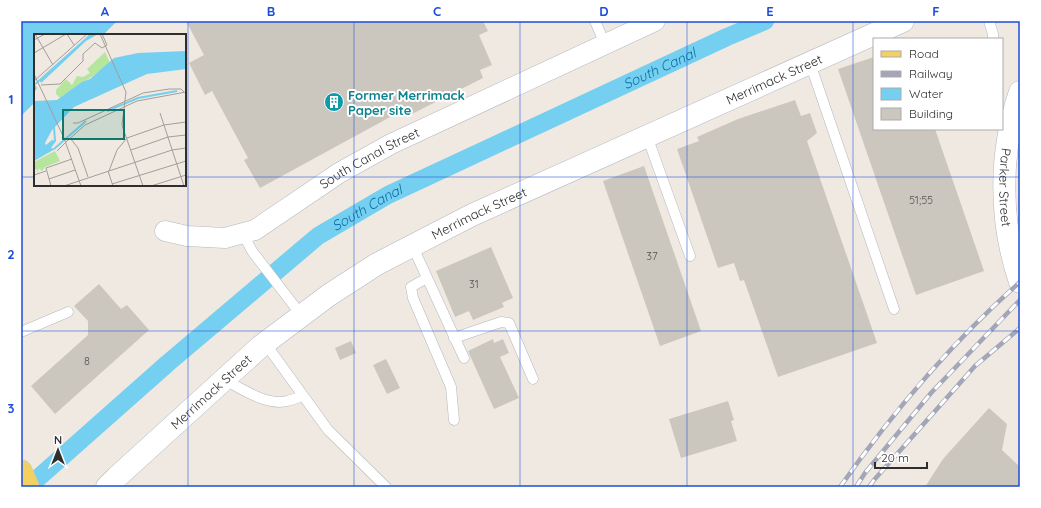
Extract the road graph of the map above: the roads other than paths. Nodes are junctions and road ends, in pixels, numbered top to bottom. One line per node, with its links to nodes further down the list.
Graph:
1 (594, 21): 6 (lane)
2 (655, 21): 6 (street, South Canal Street)
3 (903, 21): 7 (main road, Merrimack Street)
4 (989, 21): 5 (lane)
5 (993, 38)
6 (605, 44): 11 (street, South Canal Street)
7 (810, 63): 9 (main road, Merrimack Street); 16 (lane)
8 (1020, 92): 15 (main road, Parker Street)
9 (647, 136): 12 (main road, Merrimack Street); 13 (lane)
10 (165, 231): 11 (street, South Canal Street)
11 (247, 242): 18 (lane)
12 (412, 245): 14 (lane); 18 (main road, Merrimack Street)
13 (690, 256)
14 (427, 278): 20 (lane); 26 (lane)
15 (1020, 282)
16 (894, 309)
17 (68, 312): 19 (lane)
18 (302, 316): 21 (main road, Merrimack Street)
19 (21, 332)
20 (454, 338): 22 (lane); 23 (lane)
21 (265, 343): 24 (main road, Merrimack Street); 25 (lane)
22 (464, 358)
23 (533, 379)
24 (225, 380): 25 (lane); 28 (main road, Merrimack Street)
25 (302, 396): 30 (lane)
26 (454, 420)
27 (21, 471): 29 (main road)
28 (116, 484)
29 (28, 487)
30 (386, 487)

